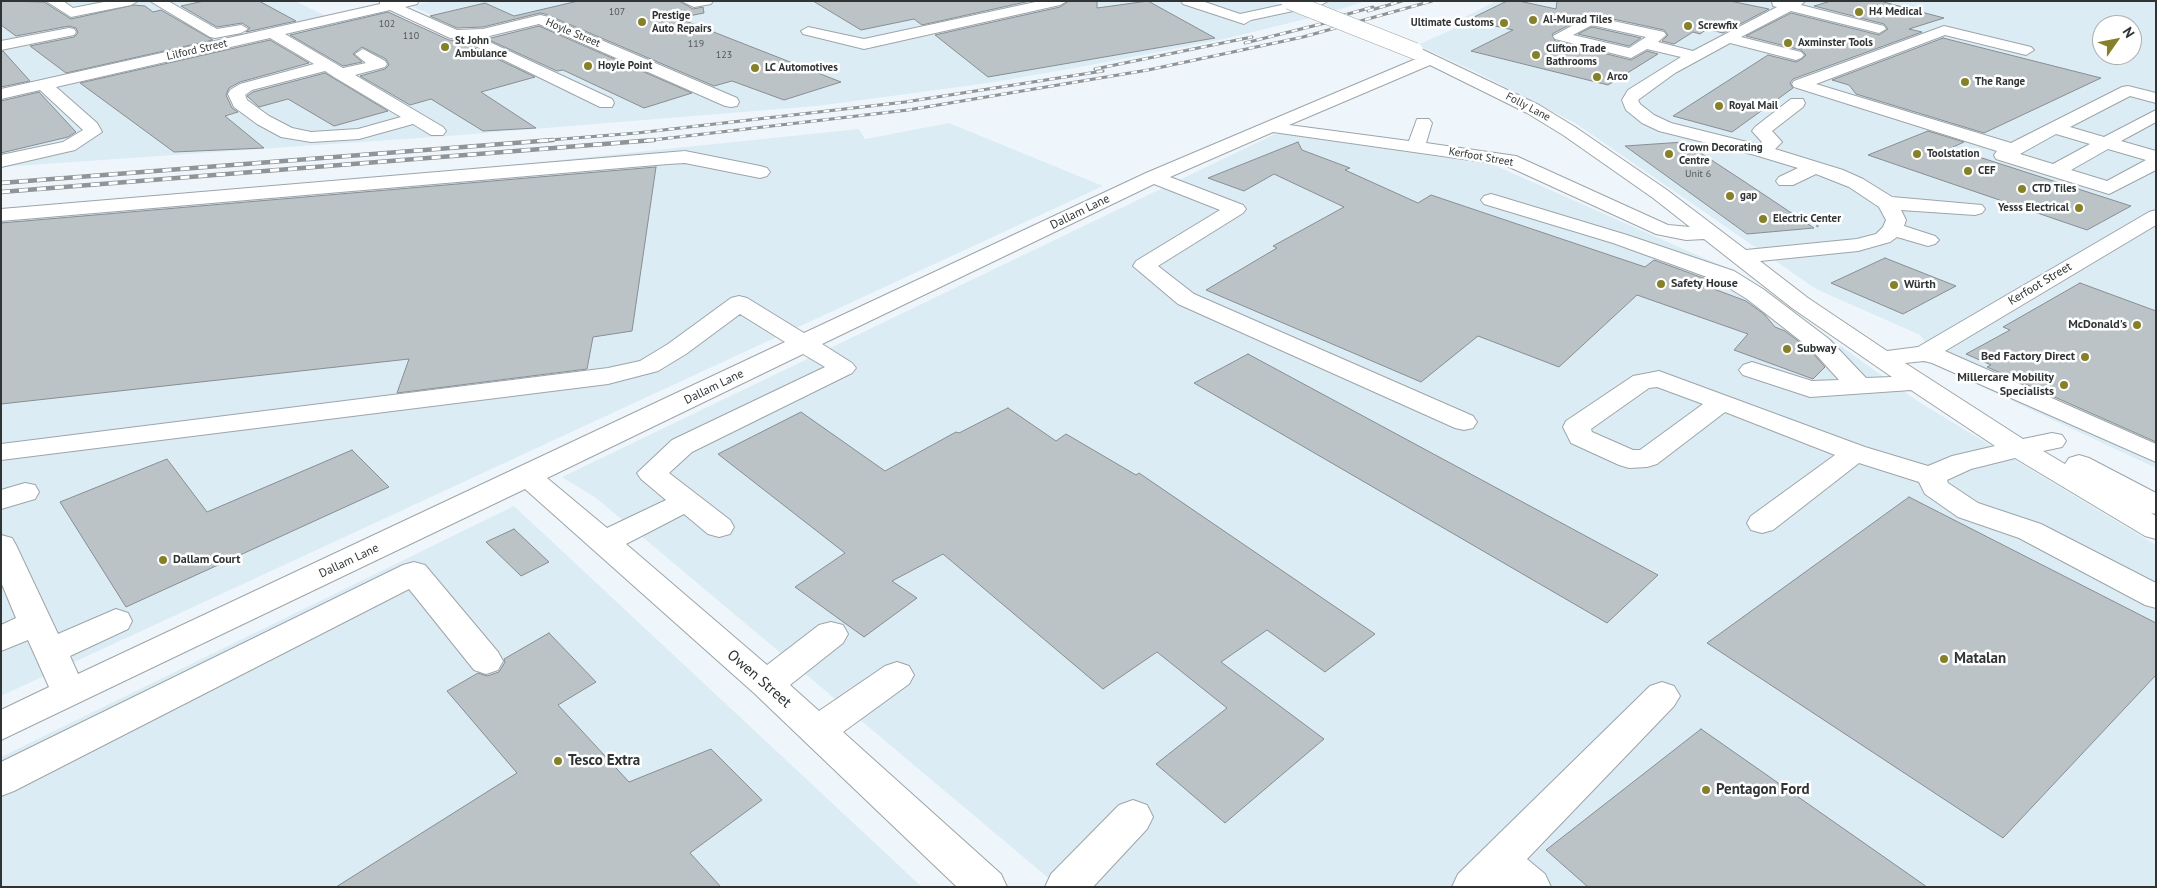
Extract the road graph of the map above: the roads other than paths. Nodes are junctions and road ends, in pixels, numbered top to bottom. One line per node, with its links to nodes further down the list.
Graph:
1 (53, 1): 2 (street)
2 (131, 1)
3 (156, 1): 17 (street)
4 (412, 1): 12 (street, Lilford Street)
5 (688, 1): 6 (street)
6 (706, 1)
7 (1060, 1): 15 (street)
8 (1188, 1): 10 (street)
9 (1289, 1): 24 (street, Folly Lane, bridge)
10 (1321, 1)
11 (1770, 1): 13 (street)
12 (387, 3): 17 (street, Lilford Street); 18 (street, Hoyle Street)
13 (1793, 3): 14 (street); 19 (street)
14 (1878, 29)
15 (808, 31)
16 (70, 32): 21 (street)
17 (279, 32): 28 (street); 29 (street, Lilford Street)
18 (464, 35): 33 (street, Hoyle Street); 34 (street)
19 (1730, 39): 25 (street); 26 (street)
20 (1645, 44): 20 (street); 26 (street)
21 (1, 46)
22 (2026, 50): 44 (street)
23 (363, 54): 28 (street)
24 (1424, 55): 39 (street, Dallam Lane); 64 (street, Folly Lane)
25 (1796, 55)
26 (1695, 56): 45 (street)
27 (98, 61): 29 (street)
28 (333, 70): 37 (street); 37 (street)
29 (51, 79): 30 (street); 31 (street, Lilford Street); 48 (street)
30 (1, 82)
31 (1, 94)
32 (2156, 98): 40 (street)
33 (731, 102)
34 (606, 103)
35 (1797, 103): 45 (street)
36 (2156, 115): 42 (street)
37 (416, 118): 41 (street)
38 (1423, 123): 43 (street)
39 (1270, 126): 43 (street, Kerfoot Street); 54 (street, Dallam Lane)
40 (2054, 128): 42 (street); 44 (street)
41 (437, 131)
42 (2105, 143): 46 (street); 52 (street)
43 (1416, 147): 50 (street, Kerfoot Street)
44 (2014, 150): 52 (street)
45 (1762, 151): 51 (street)
46 (2156, 157)
47 (1544, 158): 50 (street)
48 (1, 161)
49 (2156, 162): 52 (street)
50 (1521, 165): 59 (street, Kerfoot Street)
51 (1816, 167): 55 (street); 57 (street)
52 (2055, 171)
53 (760, 172): 60 (street)
54 (1152, 177): 67 (street, Dallam Lane); 74 (street)
55 (1786, 181)
56 (1491, 200): 62 (street)
57 (1887, 203): 58 (street); 63 (street)
58 (1975, 209)
59 (1626, 214): 62 (street); 64 (street, Kerfoot Street)
60 (1, 215)
61 (2156, 216): 68 (street, Kerfoot Street)
62 (1582, 227): 72 (street)
63 (1893, 229): 65 (street); 66 (street)
64 (1708, 232): 66 (street, Folly Lane)
65 (1928, 240)
66 (1741, 257): 69 (street)
67 (806, 343): 76 (street); 79 (street, Dallam Lane); 82 (street)
68 (1925, 353): 69 (street, Kerfoot Street); 78 (street)
69 (1882, 358): 71 (street)
70 (1752, 370): 72 (street)
71 (1925, 385): 72 (street); 75 (street); 75 (street)
72 (1860, 387)
73 (1722, 402): 73 (street); 77 (street)
74 (1464, 422)
75 (2037, 444): 80 (street); 81 (street); 83 (street); 86 (street)
76 (1, 452)
77 (1855, 453): 80 (street); 84 (street)
78 (2156, 454)
79 (528, 476): 87 (street, Owen Street); 97 (street, Dallam Lane)
80 (1932, 477): 89 (street)
81 (2156, 495)
82 (687, 501): 85 (street); 87 (street)
83 (2156, 505)
84 (1762, 523)
85 (719, 527)
86 (2156, 528)
87 (603, 543): 96 (street, Owen Street)
88 (1, 545): 92 (street)
89 (2156, 597)
90 (116, 621): 92 (street)
91 (832, 634): 96 (street)
92 (43, 637): 93 (street); 97 (street)
93 (1, 639)
94 (486, 661): 101 (street)
95 (897, 675): 100 (street)
96 (766, 684): 100 (street, Owen Street)
97 (70, 693): 99 (street, Dallam Lane)
98 (1662, 696): 103 (street)
99 (1, 726)
100 (818, 731): 104 (street, Owen Street)
101 (1, 780)
102 (1133, 818): 105 (street)
103 (1486, 873): 106 (street)
104 (986, 887)
105 (1066, 887)
106 (1530, 887)

